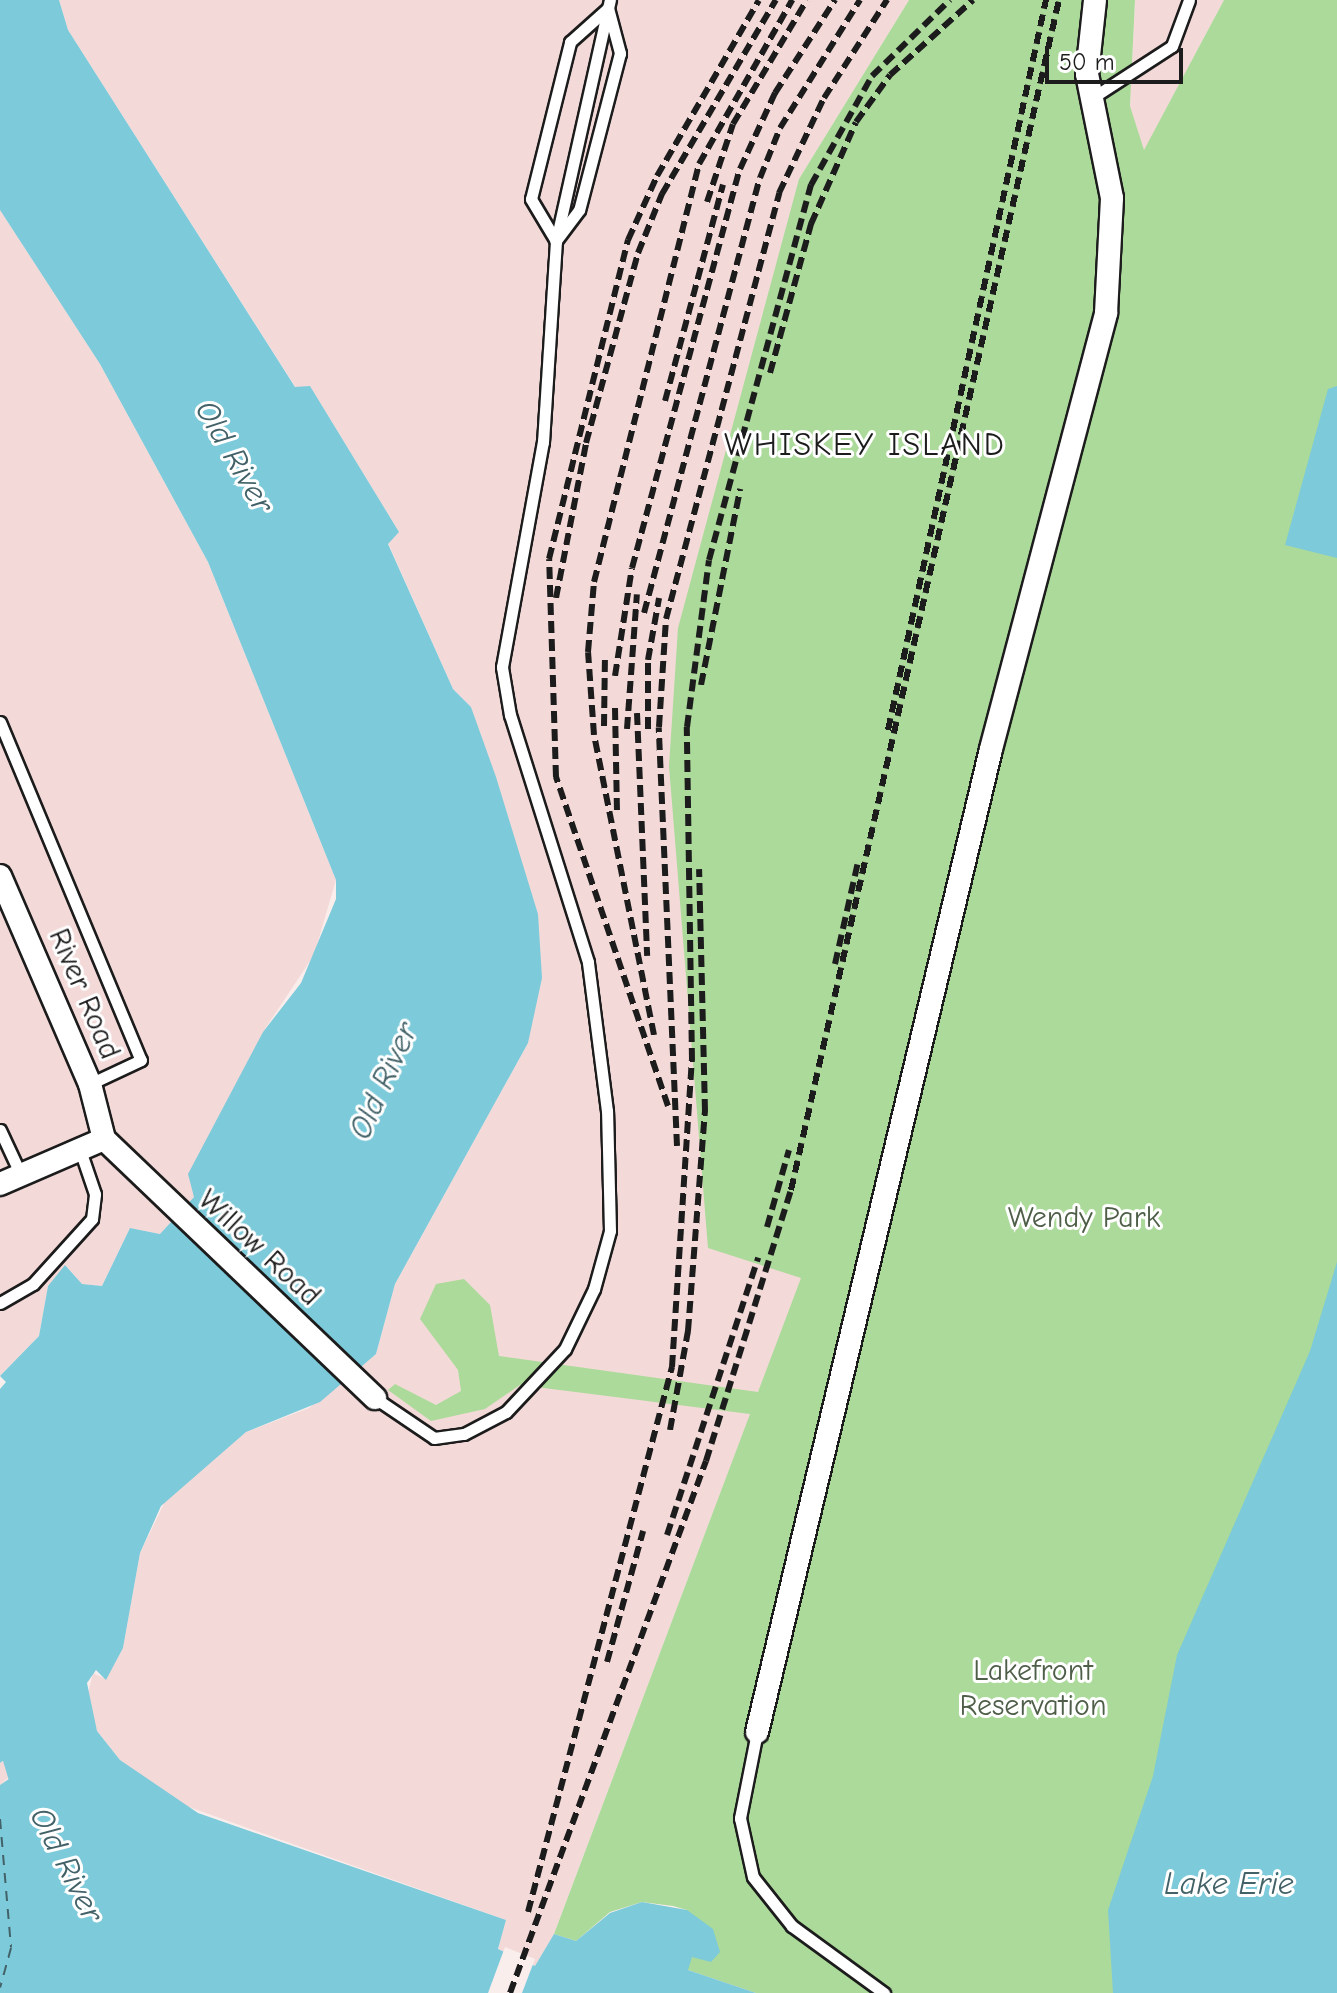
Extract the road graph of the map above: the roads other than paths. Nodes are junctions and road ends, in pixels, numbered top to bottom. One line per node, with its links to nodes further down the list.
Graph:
1 (1095, 0): 4 (street)
2 (1189, 0): 4 (lane)
3 (609, 4): 5 (lane); 5 (lane); 5 (lane)
4 (1092, 98): 17 (street)
5 (556, 241): 16 (lane)
6 (0, 722): 9 (lane)
7 (0, 876): 8 (street, River Road)
8 (8, 917): 9 (street, River Road)
9 (90, 1084): 11 (street, River Road)
10 (0, 1130): 13 (lane)
11 (104, 1139): 12 (street); 16 (street, Willow Road)
12 (80, 1150): 13 (street); 15 (lane)
13 (21, 1175): 14 (street)
14 (0, 1184)
15 (0, 1303)
16 (375, 1398)
17 (757, 1732): 18 (lane)
18 (884, 1993)

